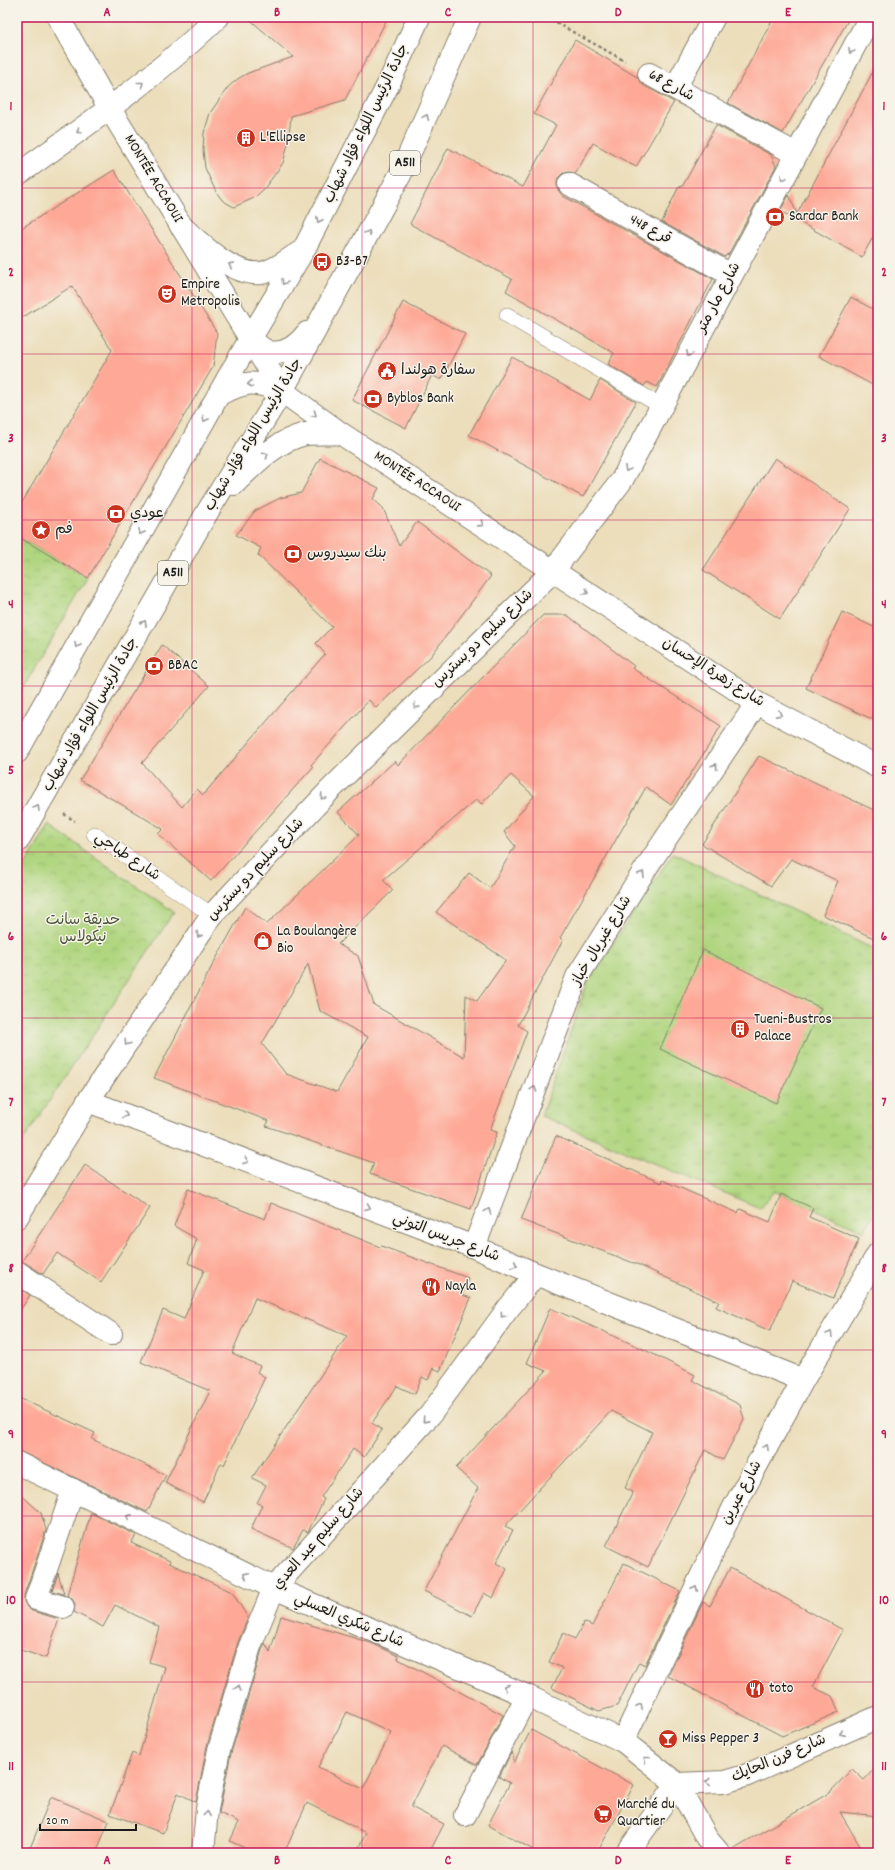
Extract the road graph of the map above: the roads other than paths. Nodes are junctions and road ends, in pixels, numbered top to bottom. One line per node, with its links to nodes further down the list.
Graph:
1 (58, 17): 9 (main road, MONTÉE ACCAOUI)
2 (218, 17): 9 (main road, one-way to 2)
3 (420, 17): 14 (main road, جادة الرئيس اللواء فؤاد شهاب, one-way to 14)
4 (470, 17): 16 (main road, جادة الرئيس اللواء فؤاد شهاب / A511, one-way to 4)
5 (714, 17): 8 (main road)
6 (870, 17): 10 (main road, شارع مار متر, one-way to 10)
7 (649, 74): 8 (main road, شارع 68)
8 (675, 88): 10 (main road, شارع 68)
9 (110, 109): 11 (main road, one-way to 11); 13 (main road, MONTÉE ACCAOUI)
10 (796, 154): 15 (main road, شارع مار متر, one-way to 15)
11 (17, 176)
12 (569, 184): 15 (main road, قرع 448)
13 (181, 226): 14 (main road, one-way to 13); 18 (main road, MONTÉE ACCAOUI)
14 (304, 249): 18 (main road, جادة الرئيس اللواء فؤاد شهاب, one-way to 18)
15 (731, 275): 21 (main road, شارع مار متر, one-way to 21)
16 (329, 304): 18 (main road); 19 (main road, جادة الرئيس اللواء فؤاد شهاب / A511)
17 (507, 315): 21 (lane)
18 (250, 339): 19 (main road, MONTÉE ACCAOUI); 20 (main road, جادة الرئيس اللواء فؤاد شهاب)
19 (282, 392): 20 (main road, one-way to 20); 22 (main road, MONTÉE ACCAOUI, one-way to 22); 23 (main road, جادة الرئيس اللواء فؤاد شهاب / A511)
20 (219, 394): 26 (main road, جادة الرئيس اللواء فؤاد شهاب, one-way to 26)
21 (661, 406): 24 (main road, شارع مار متر, one-way to 24)
22 (340, 433): 23 (main road, one-way to 22); 24 (main road, MONTÉE ACCAOUI, one-way to 24)
23 (208, 511): 29 (main road, جادة الرئيس اللواء فؤاد شهاب / A511, one-way to 23)
24 (553, 571): 25 (main road, شارع زهرة الإحسان, one-way to 25); 30 (main road, شارع سليم دو بسترس, one-way to 30)
25 (757, 703): 27 (main road, شارع زهرة الإحسان, one-way to 27); 33 (main road, شارع غبريال خباز, one-way to 25)
26 (17, 752)
27 (878, 767)
28 (94, 834): 30 (lane, شارع طباجي)
29 (17, 842)
30 (212, 915): 31 (main road, شارع سليم دو بسترس, one-way to 31)
31 (88, 1101): 32 (main road, شارع سليم دو بسترس); 33 (main road, شارع جريس التوني, one-way to 33)
32 (17, 1217)
33 (474, 1247): 36 (main road, شارع جريس التوني, one-way to 36)
34 (878, 1254): 38 (main road, شارع عبرين, one-way to 34)
35 (17, 1272): 37 (main road)
36 (536, 1274): 38 (main road, شارع جريس التوني); 41 (main road, شارع سليم عبد العدي, one-way to 41)
37 (111, 1334)
38 (803, 1380): 45 (main road, شارع عبرين, one-way to 38)
39 (17, 1462): 40 (main road, شارع شكري العسلي)
40 (73, 1490): 41 (main road, شارع شكري العسلي, one-way to 40); 42 (main road)
41 (274, 1588): 43 (main road, شارع شكري العسلي, one-way to 41); 48 (main road, شارع سليم عبد العدي, one-way to 41)
42 (63, 1607)
43 (527, 1696): 45 (main road, شارع شكري العسلي); 47 (main road)
44 (878, 1717): 46 (main road, شارع فرن الحايك, one-way to 46)
45 (623, 1741): 46 (main road, شارع شكري العسلي, one-way to 45)
46 (677, 1784): 49 (main road); 50 (main road)
47 (465, 1815)
48 (203, 1853)
49 (627, 1853)
50 (719, 1853)

